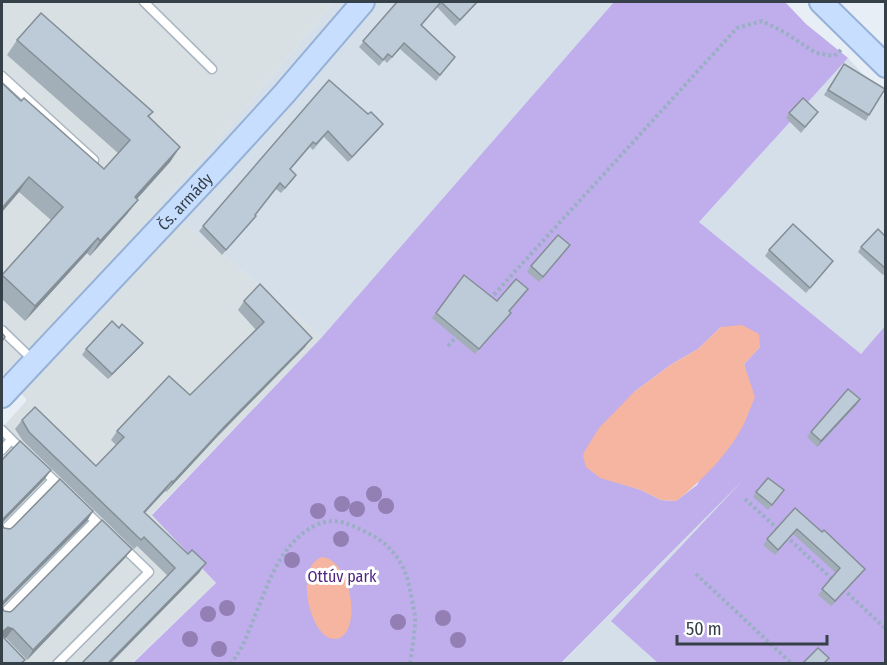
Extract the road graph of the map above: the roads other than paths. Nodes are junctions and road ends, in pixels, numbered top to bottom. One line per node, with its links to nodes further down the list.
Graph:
1 (144, 2): 5 (lane)
2 (363, 2): 9 (main road, Čs. armády)
3 (821, 2): 4 (main road)
4 (885, 66)
5 (212, 69)
6 (2, 76): 7 (lane)
7 (94, 160)
8 (2, 330): 9 (lane)
9 (34, 362): 10 (main road, Čs. armády)
10 (2, 396)
11 (2, 430): 12 (lane)
12 (11, 440): 13 (lane); 14 (lane)
13 (2, 450)
14 (28, 456)
15 (36, 464): 16 (lane)
16 (53, 480): 17 (lane); 20 (lane)
17 (70, 496)
18 (78, 504): 19 (lane)
19 (95, 520): 21 (lane); 22 (lane)
20 (2, 532)
21 (2, 615)
22 (57, 663)

